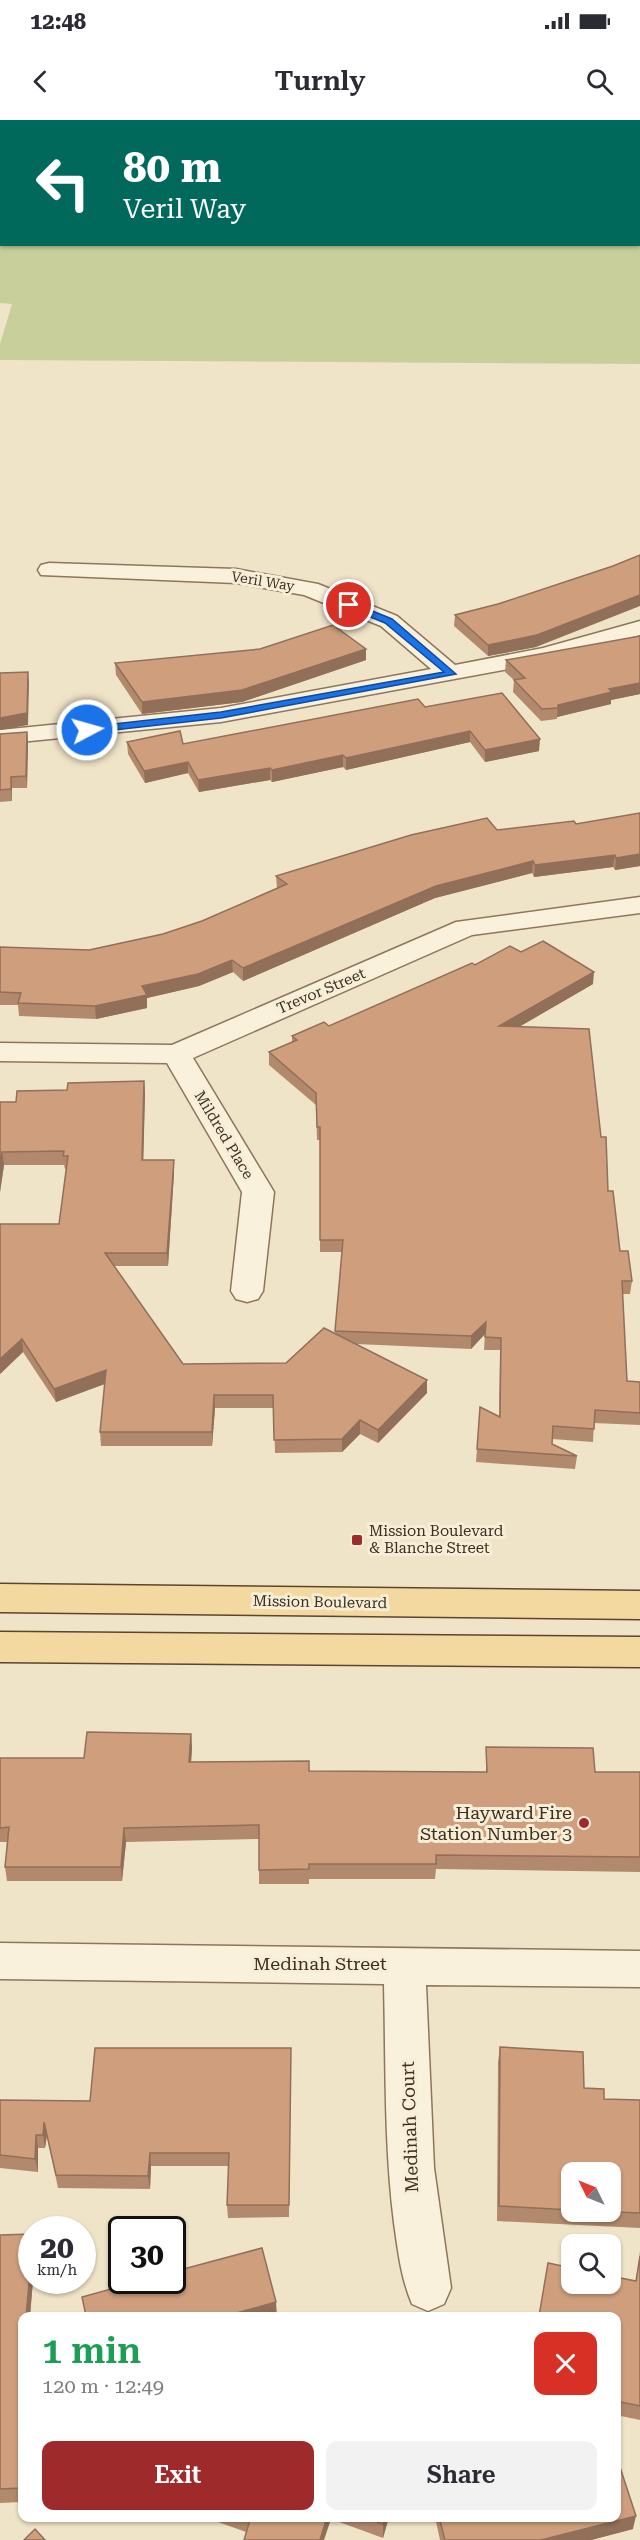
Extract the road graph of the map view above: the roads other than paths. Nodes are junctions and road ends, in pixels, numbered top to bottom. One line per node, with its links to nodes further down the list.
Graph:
1 (49, 570): 3 (street, Veril Way)
2 (640, 628): 3 (street)
3 (451, 674): 4 (street)
4 (0, 737)
5 (640, 905): 7 (street, Trevor Street)
6 (0, 1052): 7 (street, Trevor Street)
7 (176, 1054): 8 (street, Mildred Place)
8 (247, 1291)
9 (0, 1598): 10 (main road, Mission Boulevard)
10 (640, 1605)
11 (0, 1647): 12 (main road)
12 (640, 1652)
13 (0, 1961): 14 (street, Medinah Street)
14 (405, 1965): 15 (street, Medinah Street); 16 (street, Medinah Court)
15 (640, 1969)
16 (428, 2288)

